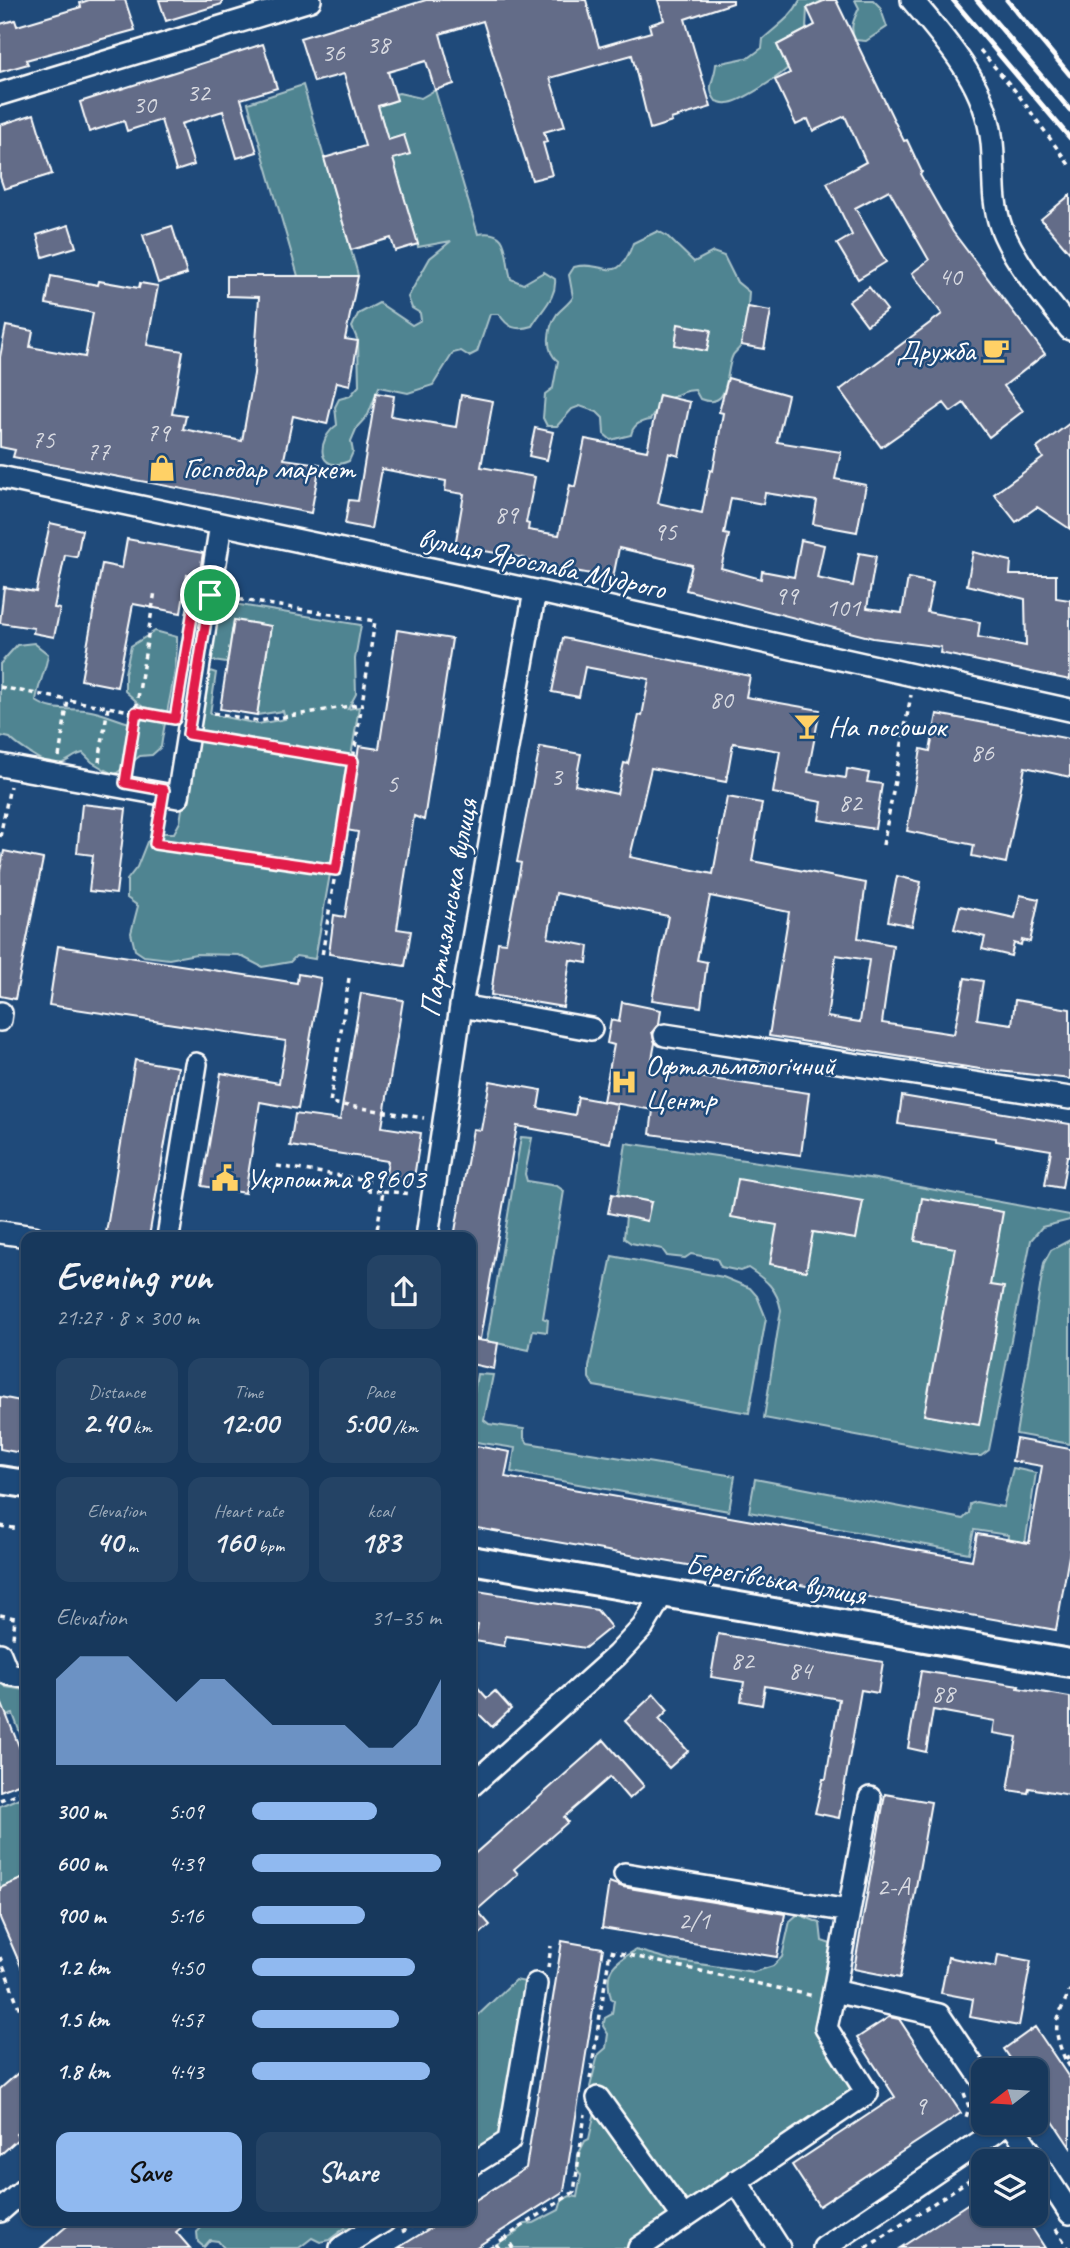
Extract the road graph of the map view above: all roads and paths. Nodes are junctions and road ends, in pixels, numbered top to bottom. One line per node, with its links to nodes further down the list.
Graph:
1 (310, 0): 4 (street)
2 (912, 0): 6 (street)
3 (973, 41): 5 (path)
4 (0, 94)
5 (1070, 166)
6 (1070, 328)
7 (0, 477): 8 (street, вулиця Ярослава Мудрого)
8 (222, 524): 10 (street, вулиця Ярослава Мудрого); 11 (street)
9 (155, 591): 19 (path)
10 (534, 591): 18 (street, вулиця Ярослава Мудрого); 32 (street, Партизанська вулиця)
11 (210, 595): 16 (path); 20 (street)
12 (0, 687): 14 (path)
13 (911, 695): 28 (path)
14 (68, 700): 17 (path); 21 (path)
15 (214, 700): 16 (path)
16 (362, 704): 22 (path)
17 (108, 707): 19 (path); 24 (path)
18 (1070, 710)
19 (136, 712): 20 (path); 25 (path)
20 (188, 734): 22 (path); 26 (street)
21 (59, 759)
22 (353, 761): 29 (path)
23 (7, 766): 26 (street); 27 (path)
24 (99, 766)
25 (126, 771)
26 (163, 794): 29 (path)
27 (0, 837)
28 (883, 845)
29 (336, 870): 30 (path)
30 (322, 956)
31 (349, 978): 37 (path)
32 (461, 1006): 33 (street); 44 (street, Партизанська вулиця)
33 (591, 1029)
34 (665, 1035): 36 (street)
35 (197, 1064): 42 (street)
36 (1070, 1098)
37 (429, 1119)
38 (277, 1166): 39 (path)
39 (383, 1191): 40 (path); 43 (path)
40 (417, 1195)
41 (0, 1232): 45 (street)
42 (169, 1232)
43 (377, 1232)
44 (428, 1232)
45 (21, 1235)
46 (0, 1480): 47 (main road)
47 (21, 1483)
48 (0, 1526): 49 (path)
49 (21, 1529)
50 (476, 1561): 51 (main road, Берегівська вулиця)
51 (663, 1593): 53 (main road, Берегівська вулиця); 55 (street)
52 (0, 1654): 54 (street)
53 (1070, 1663)
54 (21, 1676)
55 (476, 1782)
56 (21, 1792): 58 (path)
57 (870, 1798): 60 (street)
58 (0, 1800)
59 (625, 1874): 60 (street)
60 (849, 1911): 64 (street)
61 (0, 1956): 65 (path)
62 (536, 1984): 75 (street)
63 (1070, 1990): 67 (path)
64 (833, 1995): 68 (street); 71 (path); 77 (street)
65 (21, 2013)
66 (1070, 2056): 67 (path)
67 (1065, 2059): 69 (path)
68 (971, 2063)
69 (1070, 2067)
70 (959, 2085): 72 (path)
71 (591, 2097): 81 (street); 83 (path)
72 (965, 2121)
73 (991, 2135): 90 (street)
74 (1017, 2135): 80 (street)
75 (476, 2162)
76 (971, 2179): 91 (path)
77 (736, 2181): 81 (street); 89 (street)
78 (21, 2192): 79 (street)
79 (0, 2211)
80 (1070, 2213)
81 (684, 2218): 88 (street)
82 (375, 2226): 85 (street)
83 (506, 2237): 84 (path); 87 (path)
84 (497, 2246): 86 (path)
85 (341, 2248)
86 (489, 2248)
87 (513, 2248)
88 (639, 2248)
89 (779, 2248)
90 (824, 2248)
91 (866, 2248)

